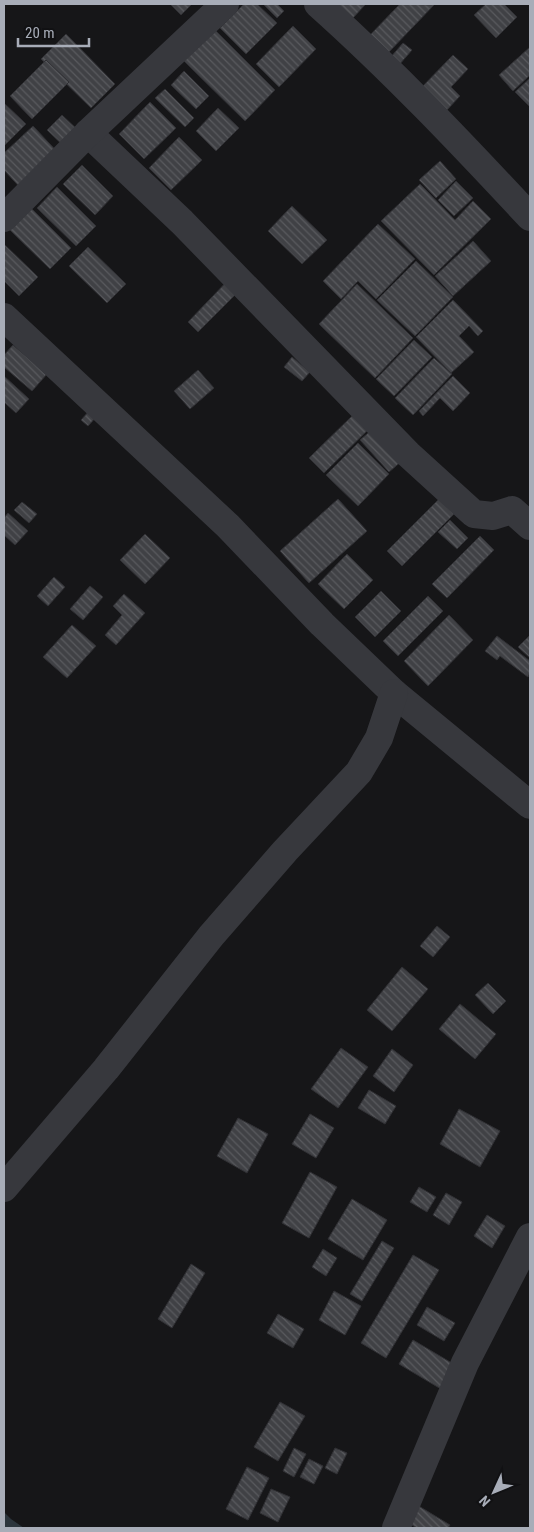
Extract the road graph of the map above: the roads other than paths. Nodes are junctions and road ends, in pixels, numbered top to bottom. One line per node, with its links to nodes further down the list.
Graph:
1 (225, 4): 3 (street)
2 (318, 4): 5 (street)
3 (88, 133): 4 (street); 7 (street)
4 (4, 218)
5 (530, 218)
6 (4, 317): 8 (street)
7 (530, 526)
8 (394, 694): 9 (street); 10 (street)
9 (530, 805)
10 (4, 1188)
11 (530, 1237): 12 (street)
12 (396, 1528)

